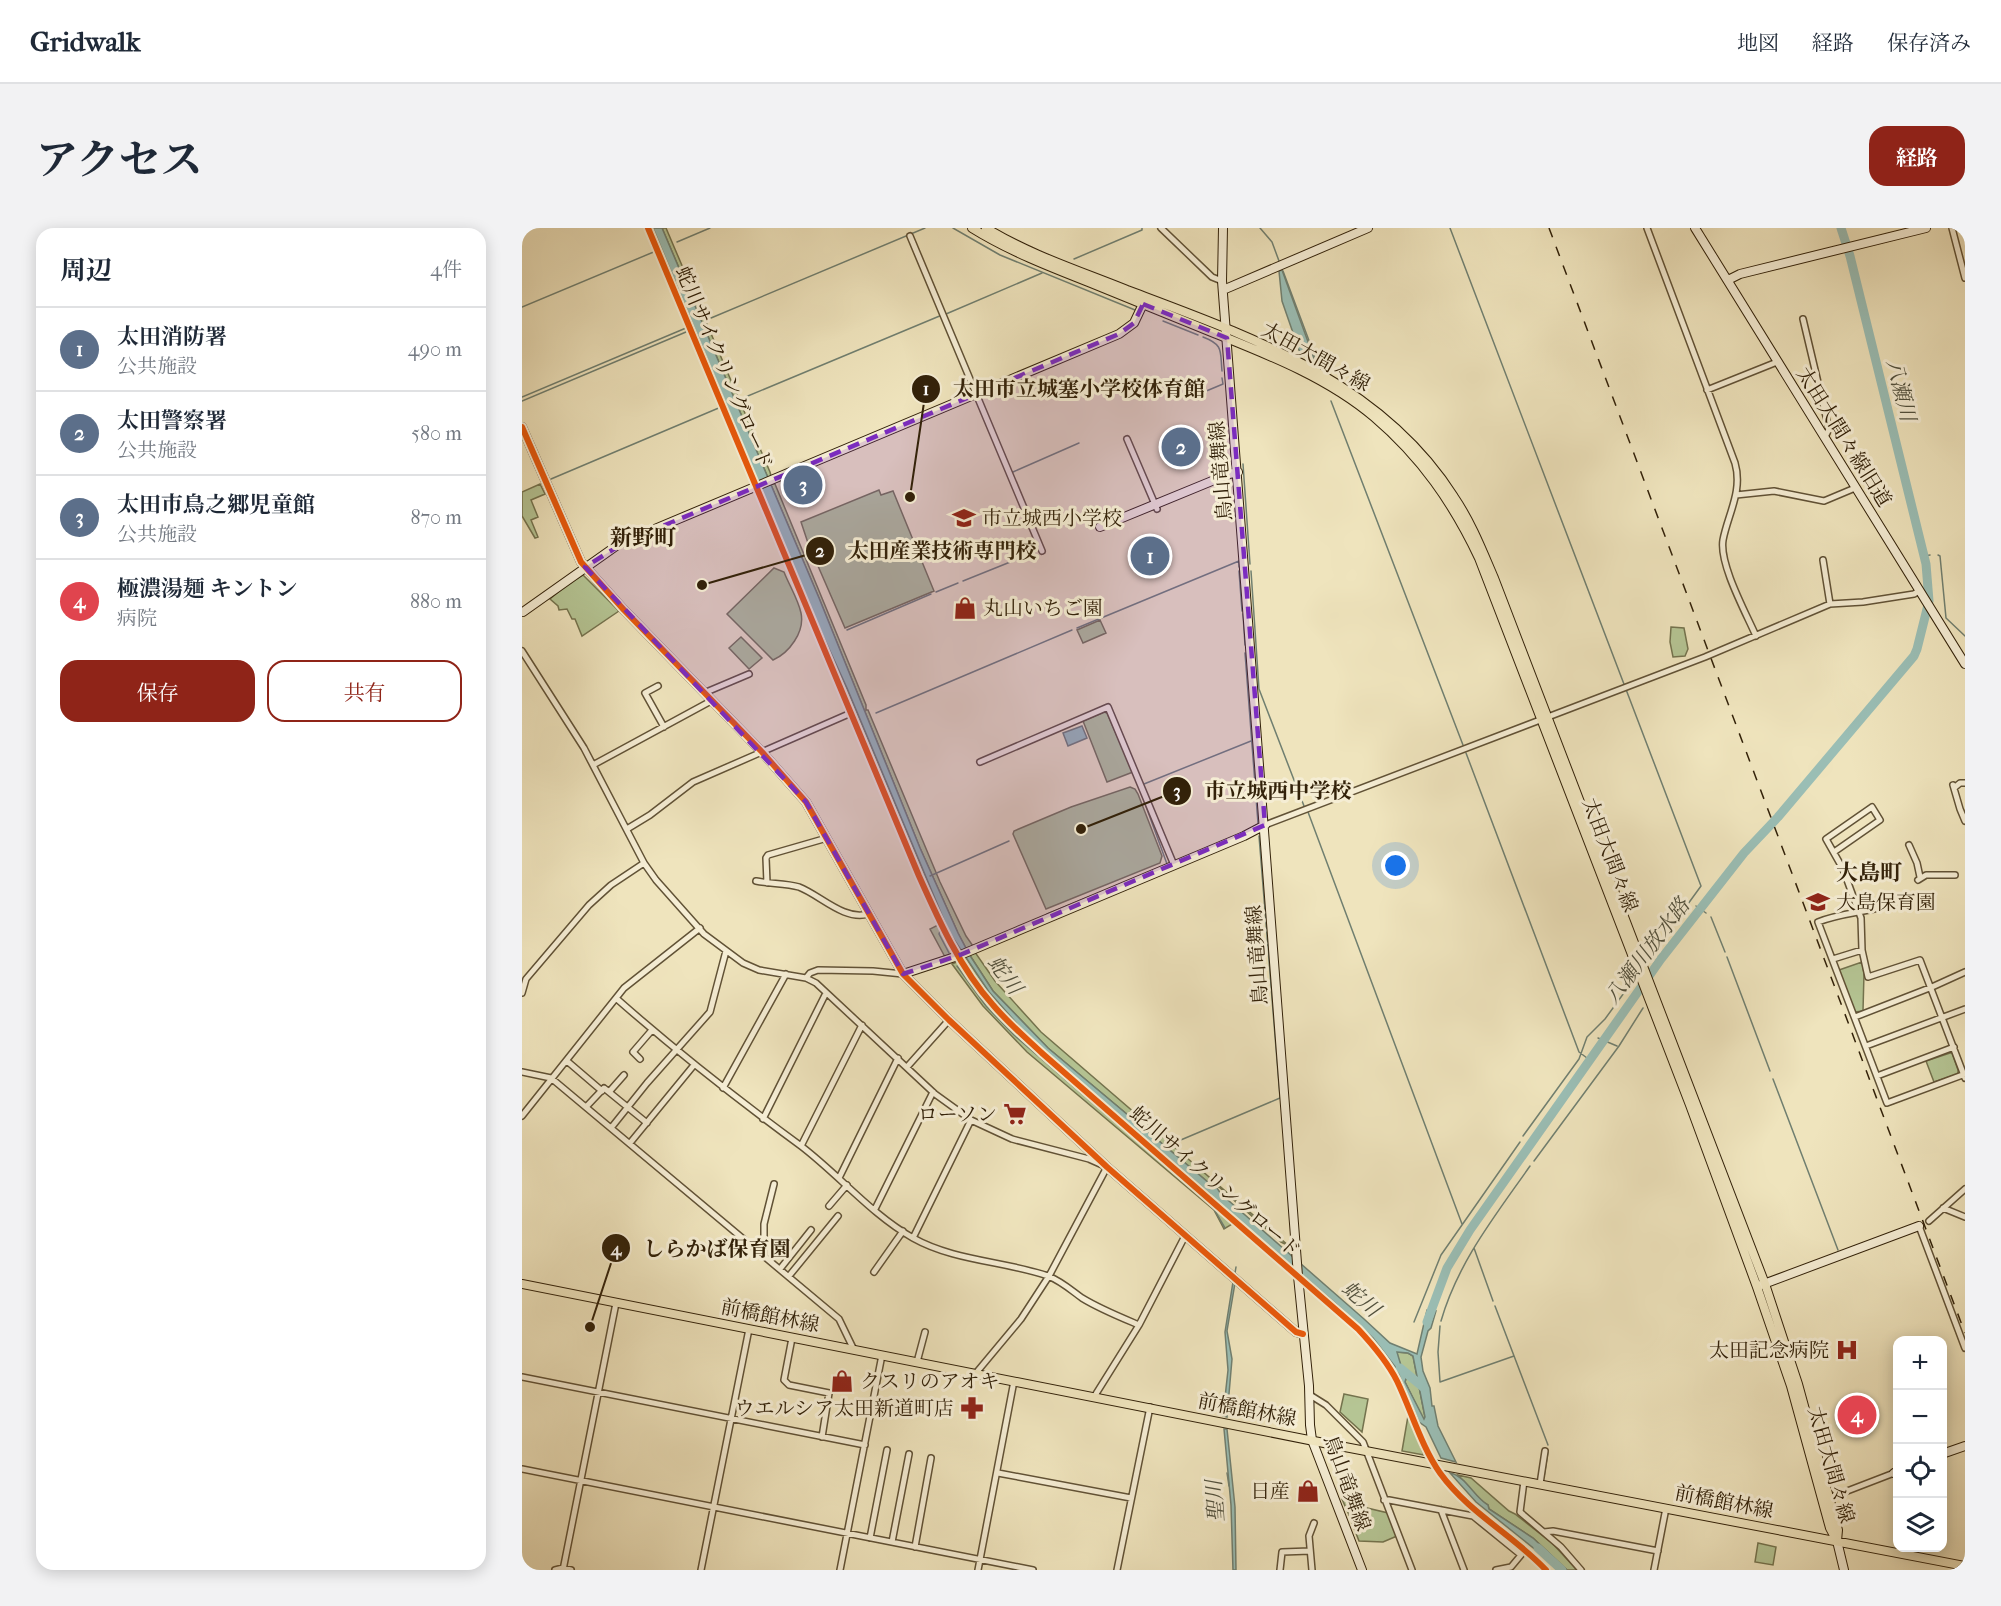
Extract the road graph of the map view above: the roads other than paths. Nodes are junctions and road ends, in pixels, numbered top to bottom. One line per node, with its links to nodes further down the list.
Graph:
1 (972, 228): 14 (main road, 太田大間々線)
2 (986, 228): 16 (main road, 太田大間々線)
3 (1161, 228): 13 (street)
4 (1222, 228): 13 (street, 鳥山竜舞線)
5 (1368, 228): 13 (street)
6 (1647, 228): 18 (street)
7 (1695, 228): 12 (street, 太田大間々線旧道)
8 (1926, 228): 12 (street)
9 (1952, 228): 11 (street)
10 (910, 236): 19 (street)
11 (1965, 278)
12 (1728, 280): 17 (street, 太田大間々線旧道)
13 (1222, 286): 16 (street, 鳥山竜舞線)
14 (1143, 304): 16 (main road, 太田大間々線); 19 (street)
15 (1803, 319): 21 (street)
16 (1226, 333): 23 (street, 鳥山竜舞線); 41 (main road, 太田大間々線)
17 (1777, 362): 18 (street); 21 (street, 太田大間々線旧道)
18 (1707, 390): 25 (street)
19 (976, 394): 27 (street); 29 (street)
20 (522, 427): 29 (street)
21 (1825, 437): 24 (street, 太田大間々線旧道)
22 (1127, 439): 26 (street)
23 (1238, 475): 26 (street); 48 (street, 鳥山竜舞線)
24 (1855, 488): 25 (street); 30 (street, 太田大間々線旧道)
25 (1736, 495): 33 (street)
26 (1156, 506): 26 (street)
27 (1042, 551)
28 (1823, 561): 31 (street)
29 (585, 567): 32 (street); 38 (street)
30 (1921, 593): 31 (street); 35 (street, 太田大間々線旧道)
31 (1830, 604): 33 (street)
32 (522, 612)
33 (1756, 636): 41 (street)
34 (523, 654): 45 (street)
35 (1965, 664)
36 (749, 674): 38 (street)
37 (658, 686): 42 (street)
38 (704, 693): 39 (street)
39 (711, 701): 42 (street); 43 (street)
40 (851, 713): 43 (street)
41 (1544, 718): 48 (street); 127 (main road, 太田大間々線)
42 (664, 727): 45 (street)
43 (762, 752): 49 (street); 50 (street)
44 (980, 762): 54 (street)
45 (593, 765): 49 (street)
46 (1965, 783): 47 (street)
47 (1965, 821)
48 (1264, 825): 54 (street); 132 (street, 鳥山竜舞線)
49 (627, 829): 53 (street)
50 (827, 838): 57 (street); 60 (street)
51 (1909, 845): 55 (street)
52 (1834, 852): 52 (street); 59 (street)
53 (644, 863): 61 (street); 70 (street)
54 (1174, 865): 67 (street)
55 (1954, 875)
56 (756, 881): 57 (street)
57 (766, 883): 60 (street)
58 (1878, 908): 59 (street)
59 (1860, 913): 62 (street); 64 (street)
60 (868, 914): 67 (street)
61 (700, 928): 63 (street); 72 (street)
62 (1862, 950): 64 (street); 69 (street)
63 (726, 951): 66 (street); 81 (street)
64 (1833, 959): 74 (street)
65 (1965, 972): 69 (street)
66 (786, 974): 68 (street); 92 (street)
67 (903, 974): 68 (street); 76 (street)
68 (806, 978): 71 (street)
69 (1932, 987): 74 (street); 75 (street)
70 (522, 993)
71 (826, 993): 77 (street); 99 (street)
72 (617, 999): 78 (street); 84 (street)
73 (1965, 1009): 75 (street)
74 (1855, 1017): 79 (street)
75 (1942, 1017): 79 (street); 80 (street)
76 (949, 1020): 86 (street); 105 (street)
77 (862, 1025): 82 (street); 104 (street)
78 (652, 1030): 81 (street); 83 (street)
79 (1866, 1046): 90 (street)
80 (1954, 1047): 89 (street); 90 (street)
81 (675, 1050): 85 (street); 97 (street)
82 (898, 1058): 86 (street); 106 (street)
83 (640, 1059)
84 (567, 1061): 91 (street); 93 (street)
85 (694, 1065): 92 (street); 101 (street)
86 (907, 1066): 95 (street)
87 (522, 1072): 91 (street)
88 (624, 1075): 94 (street)
89 (1965, 1075): 90 (street)
90 (1877, 1076)
91 (551, 1078): 96 (street); 98 (street)
92 (723, 1088): 99 (street)
93 (602, 1091): 94 (street); 96 (street)
94 (609, 1092): 97 (street)
95 (933, 1092): 100 (street); 112 (street)
96 (586, 1107): 102 (street)
97 (627, 1107): 101 (street); 102 (street)
98 (522, 1116)
99 (763, 1119): 104 (street)
100 (971, 1120): 105 (street); 120 (street)
101 (647, 1123): 103 (street)
102 (611, 1128): 103 (street)
103 (630, 1143): 121 (street)
104 (801, 1146): 106 (street)
105 (1107, 1167): 119 (street); 125 (street)
106 (839, 1178): 108 (street)
107 (774, 1184): 121 (street)
108 (847, 1185): 110 (street); 112 (street)
109 (1965, 1189): 111 (street)
110 (829, 1206)
111 (1944, 1208): 114 (street); 115 (street)
112 (874, 1209): 118 (street)
113 (838, 1216): 124 (street)
114 (1965, 1217)
115 (1929, 1221)
116 (1919, 1226): 127 (street); 134 (street)
117 (812, 1230): 122 (street)
118 (903, 1231): 120 (street); 123 (street)
119 (1185, 1236): 129 (street); 132 (street)
120 (913, 1238): 125 (street)
121 (764, 1255): 122 (street)
122 (780, 1269): 124 (street)
123 (874, 1272)
124 (789, 1276): 135 (street)
125 (1049, 1276): 129 (street); 138 (street)
126 (522, 1284): 128 (main road, 前橋館林線)
127 (1761, 1285): 162 (main road, 太田大間々線); 172 (main road, 太田大間々線)
128 (616, 1303): 130 (main road, 前橋館林線); 141 (street)
129 (1139, 1325): 143 (street)
130 (749, 1329): 133 (main road, 前橋館林線); 145 (street)
131 (926, 1332): 137 (street)
132 (1303, 1334): 142 (street, 鳥山竜舞線)
133 (792, 1338): 135 (main road, 前橋館林線); 146 (street)
134 (1965, 1348)
135 (854, 1350): 136 (main road, 前橋館林線)
136 (882, 1355): 137 (main road, 前橋館林線); 148 (street)
137 (916, 1362): 138 (main road, 前橋館林線)
138 (976, 1373): 140 (main road, 前橋館林線)
139 (522, 1377): 141 (street)
140 (1014, 1381): 143 (main road, 前橋館林線); 157 (street)
141 (598, 1393): 145 (street); 159 (street)
142 (1310, 1395): 147 (street, 鳥山竜舞線); 151 (street)
143 (1094, 1397): 144 (main road, 前橋館林線)
144 (1150, 1407): 147 (main road, 前橋館林線); 163 (street)
145 (731, 1419): 146 (street); 165 (street)
146 (822, 1437): 148 (street)
147 (1312, 1440): 151 (main road, 前橋館林線); 192 (street, 鳥山竜舞線)
148 (865, 1445): 170 (street)
149 (1965, 1446): 153 (street)
150 (887, 1450): 171 (street)
151 (1367, 1450): 160 (main road, 前橋館林線); 164 (street)
152 (1545, 1451): 161 (street)
153 (1947, 1453)
154 (909, 1454): 173 (street)
155 (931, 1458): 174 (street)
156 (522, 1469): 159 (street)
157 (998, 1473): 163 (street); 179 (street)
158 (1893, 1473): 162 (street)
159 (581, 1481): 165 (street); 181 (street)
160 (1524, 1481): 161 (main road, 前橋館林線); 169 (street)
161 (1540, 1484): 166 (main road, 前橋館林線)
162 (1829, 1497): 172 (main road, 太田大間々線)
163 (1131, 1498): 189 (street)
164 (1384, 1500): 167 (street); 193 (street)
165 (714, 1508): 170 (street); 185 (street)
166 (1666, 1508): 172 (main road, 前橋館林線); 177 (street)
167 (1441, 1510): 182 (street); 194 (street)
168 (1314, 1523): 176 (street)
169 (1544, 1532): 177 (street); 196 (street)
170 (847, 1533): 171 (street); 186 (street)
171 (870, 1538): 173 (street)
172 (1837, 1541): 175 (main road, 前橋館林線); 198 (street)
173 (892, 1542): 174 (street)
174 (915, 1546): 179 (street)
175 (1893, 1549)
176 (1310, 1551): 190 (street); 191 (street)
177 (1658, 1551): 197 (street)
178 (1913, 1552): 180 (main road, 前橋館林線)
179 (980, 1559): 187 (street); 188 (street)
180 (1965, 1566)
181 (563, 1569): 183 (street); 184 (street)
182 (1512, 1569): 195 (street)
183 (555, 1570)
184 (571, 1570)
185 (701, 1570)
186 (840, 1570)
187 (978, 1570)
188 (1033, 1570)
189 (1117, 1570)
190 (1280, 1570)
191 (1312, 1570)
192 (1362, 1570)
193 (1412, 1570)
194 (1464, 1570)
195 (1496, 1570)
196 (1581, 1570)
197 (1654, 1570)
198 (1844, 1570)

